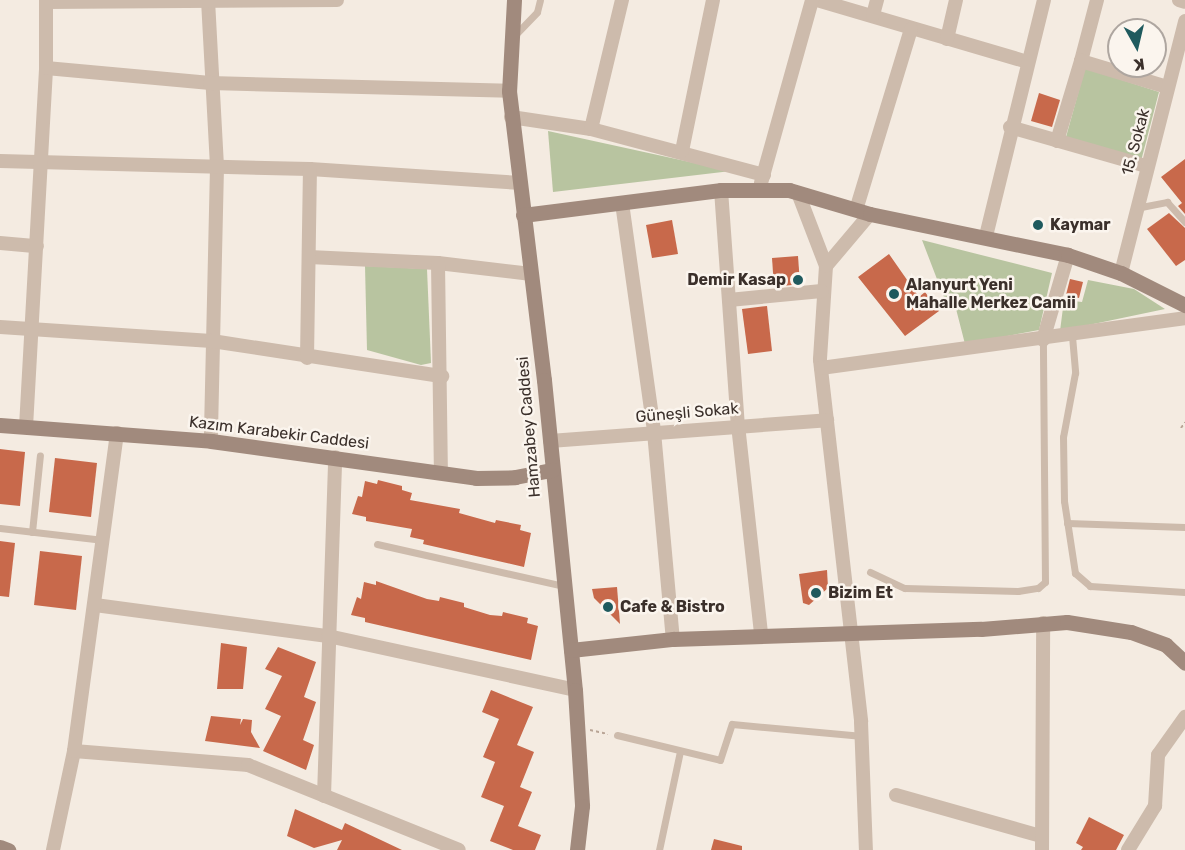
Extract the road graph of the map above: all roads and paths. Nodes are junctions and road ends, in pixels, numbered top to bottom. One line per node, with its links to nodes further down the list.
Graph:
1 (337, 0): 13 (street)
2 (514, 0): 18 (street, Hamzabey Caddesi)
3 (540, 0): 18 (lane)
4 (622, 0): 28 (street)
5 (713, 0): 30 (street)
6 (814, 0): 15 (street); 36 (street)
7 (877, 0): 15 (street)
8 (956, 0): 19 (street)
9 (1044, 0): 21 (street)
10 (1097, 0): 20 (street)
11 (1179, 0): 14 (street)
12 (46, 1): 13 (street); 22 (street)
13 (208, 2): 23 (street)
14 (1185, 2)
15 (873, 15): 17 (street)
16 (1185, 21): 24 (street, 15. Sokak)
17 (911, 29): 19 (street); 42 (street)
18 (512, 38): 25 (street, Hamzabey Caddesi)
19 (947, 39): 21 (street)
20 (1081, 61): 24 (street); 29 (street)
21 (1028, 62): 27 (street)
22 (46, 68): 23 (street); 32 (street)
23 (210, 82): 25 (street); 34 (street)
24 (1167, 87): 33 (street, 15. Sokak)
25 (509, 92): 26 (street, Hamzabey Caddesi)
26 (511, 117): 28 (street); 37 (street, Hamzabey Caddesi)
27 (1010, 127): 29 (street); 45 (street)
28 (591, 129): 30 (street)
29 (1057, 141): 33 (street)
30 (682, 151): 36 (street)
31 (0, 161): 32 (street)
32 (41, 165): 34 (street); 47 (street)
33 (1146, 166): 41 (street, 15. Sokak)
34 (217, 167): 35 (street); 62 (street)
35 (310, 169): 37 (street); 49 (street)
36 (761, 182): 38 (street); 39 (street)
37 (519, 183): 43 (street, Hamzabey Caddesi)
38 (721, 190): 40 (street); 55 (street)
39 (798, 193): 42 (street); 51 (street)
40 (622, 203): 43 (street); 72 (street)
41 (1136, 208): 44 (lane); 52 (street, 15. Sokak)
42 (863, 212): 45 (street); 51 (street)
43 (523, 215): 53 (street, Hamzabey Caddesi)
44 (1185, 222)
45 (986, 236): 48 (street)
46 (0, 243): 47 (street)
47 (37, 246): 59 (street)
48 (1068, 255): 52 (street); 61 (street)
49 (309, 257): 50 (street); 63 (street)
50 (438, 263): 53 (street); 65 (street)
51 (826, 266): 54 (street)
52 (1121, 273): 56 (street)
53 (531, 274): 75 (street, Hamzabey Caddesi)
54 (822, 291): 55 (street); 64 (street)
55 (729, 300): 69 (street)
56 (1185, 304)
57 (1185, 318): 60 (street)
58 (0, 327): 59 (street)
59 (31, 330): 62 (street); 70 (street)
60 (1072, 336): 61 (street); 80 (lane)
61 (1043, 340): 64 (street); 86 (lane)
62 (212, 341): 63 (street); 74 (street)
63 (307, 358): 65 (street)
64 (820, 368): 66 (street)
65 (442, 376): 79 (street)
66 (827, 420): 69 (street, Güneşli Sokak); 92 (street)
67 (1185, 422): 71 (path)
68 (0, 425): 70 (street, Kazım Karabekir Caddesi)
69 (738, 425): 72 (street, Güneşli Sokak); 91 (street)
70 (26, 427): 73 (street, Kazım Karabekir Caddesi)
71 (1181, 428)
72 (654, 432): 75 (street, Güneşli Sokak); 94 (street)
73 (117, 433): 74 (street, Kazım Karabekir Caddesi); 84 (street)
74 (211, 441): 77 (street, Kazım Karabekir Caddesi)
75 (550, 441): 78 (street, Hamzabey Caddesi)
76 (40, 455): 83 (lane)
77 (335, 457): 79 (street, Kazım Karabekir Caddesi); 93 (street)
78 (552, 470): 79 (street, Kazım Karabekir Caddesi); 87 (street, Hamzabey Caddesi)
79 (441, 473)
80 (1067, 523): 81 (lane); 88 (lane)
81 (1185, 527)
82 (0, 528): 83 (lane)
83 (32, 532): 84 (lane)
84 (103, 540): 89 (street)
85 (377, 544): 87 (lane)
86 (870, 572)
87 (564, 586): 95 (street, Hamzabey Caddesi)
88 (1185, 592)
89 (95, 605): 93 (street); 102 (street)
90 (1043, 623): 92 (street); 96 (street); 106 (street)
91 (761, 634): 92 (street); 94 (street)
92 (851, 635): 101 (street)
93 (328, 636): 97 (street); 105 (street)
94 (673, 639): 95 (street)
95 (571, 650): 97 (street, Hamzabey Caddesi)
96 (1185, 663)
97 (575, 690): 99 (street, Hamzabey Caddesi)
98 (1185, 717): 115 (street)
99 (578, 728): 100 (path); 111 (street, Hamzabey Caddesi)
100 (617, 735): 103 (lane)
101 (862, 736): 103 (lane); 113 (street)
102 (74, 750): 105 (street); 109 (street)
103 (681, 751): 112 (lane)
104 (896, 795): 106 (street)
105 (324, 796): 110 (street)
106 (1041, 836): 114 (street)
107 (0, 847): 108 (street)
108 (8, 850)
109 (53, 850)
110 (459, 850)
111 (577, 850)
112 (659, 850)
113 (866, 850)
114 (1042, 850)
115 (1128, 850)

